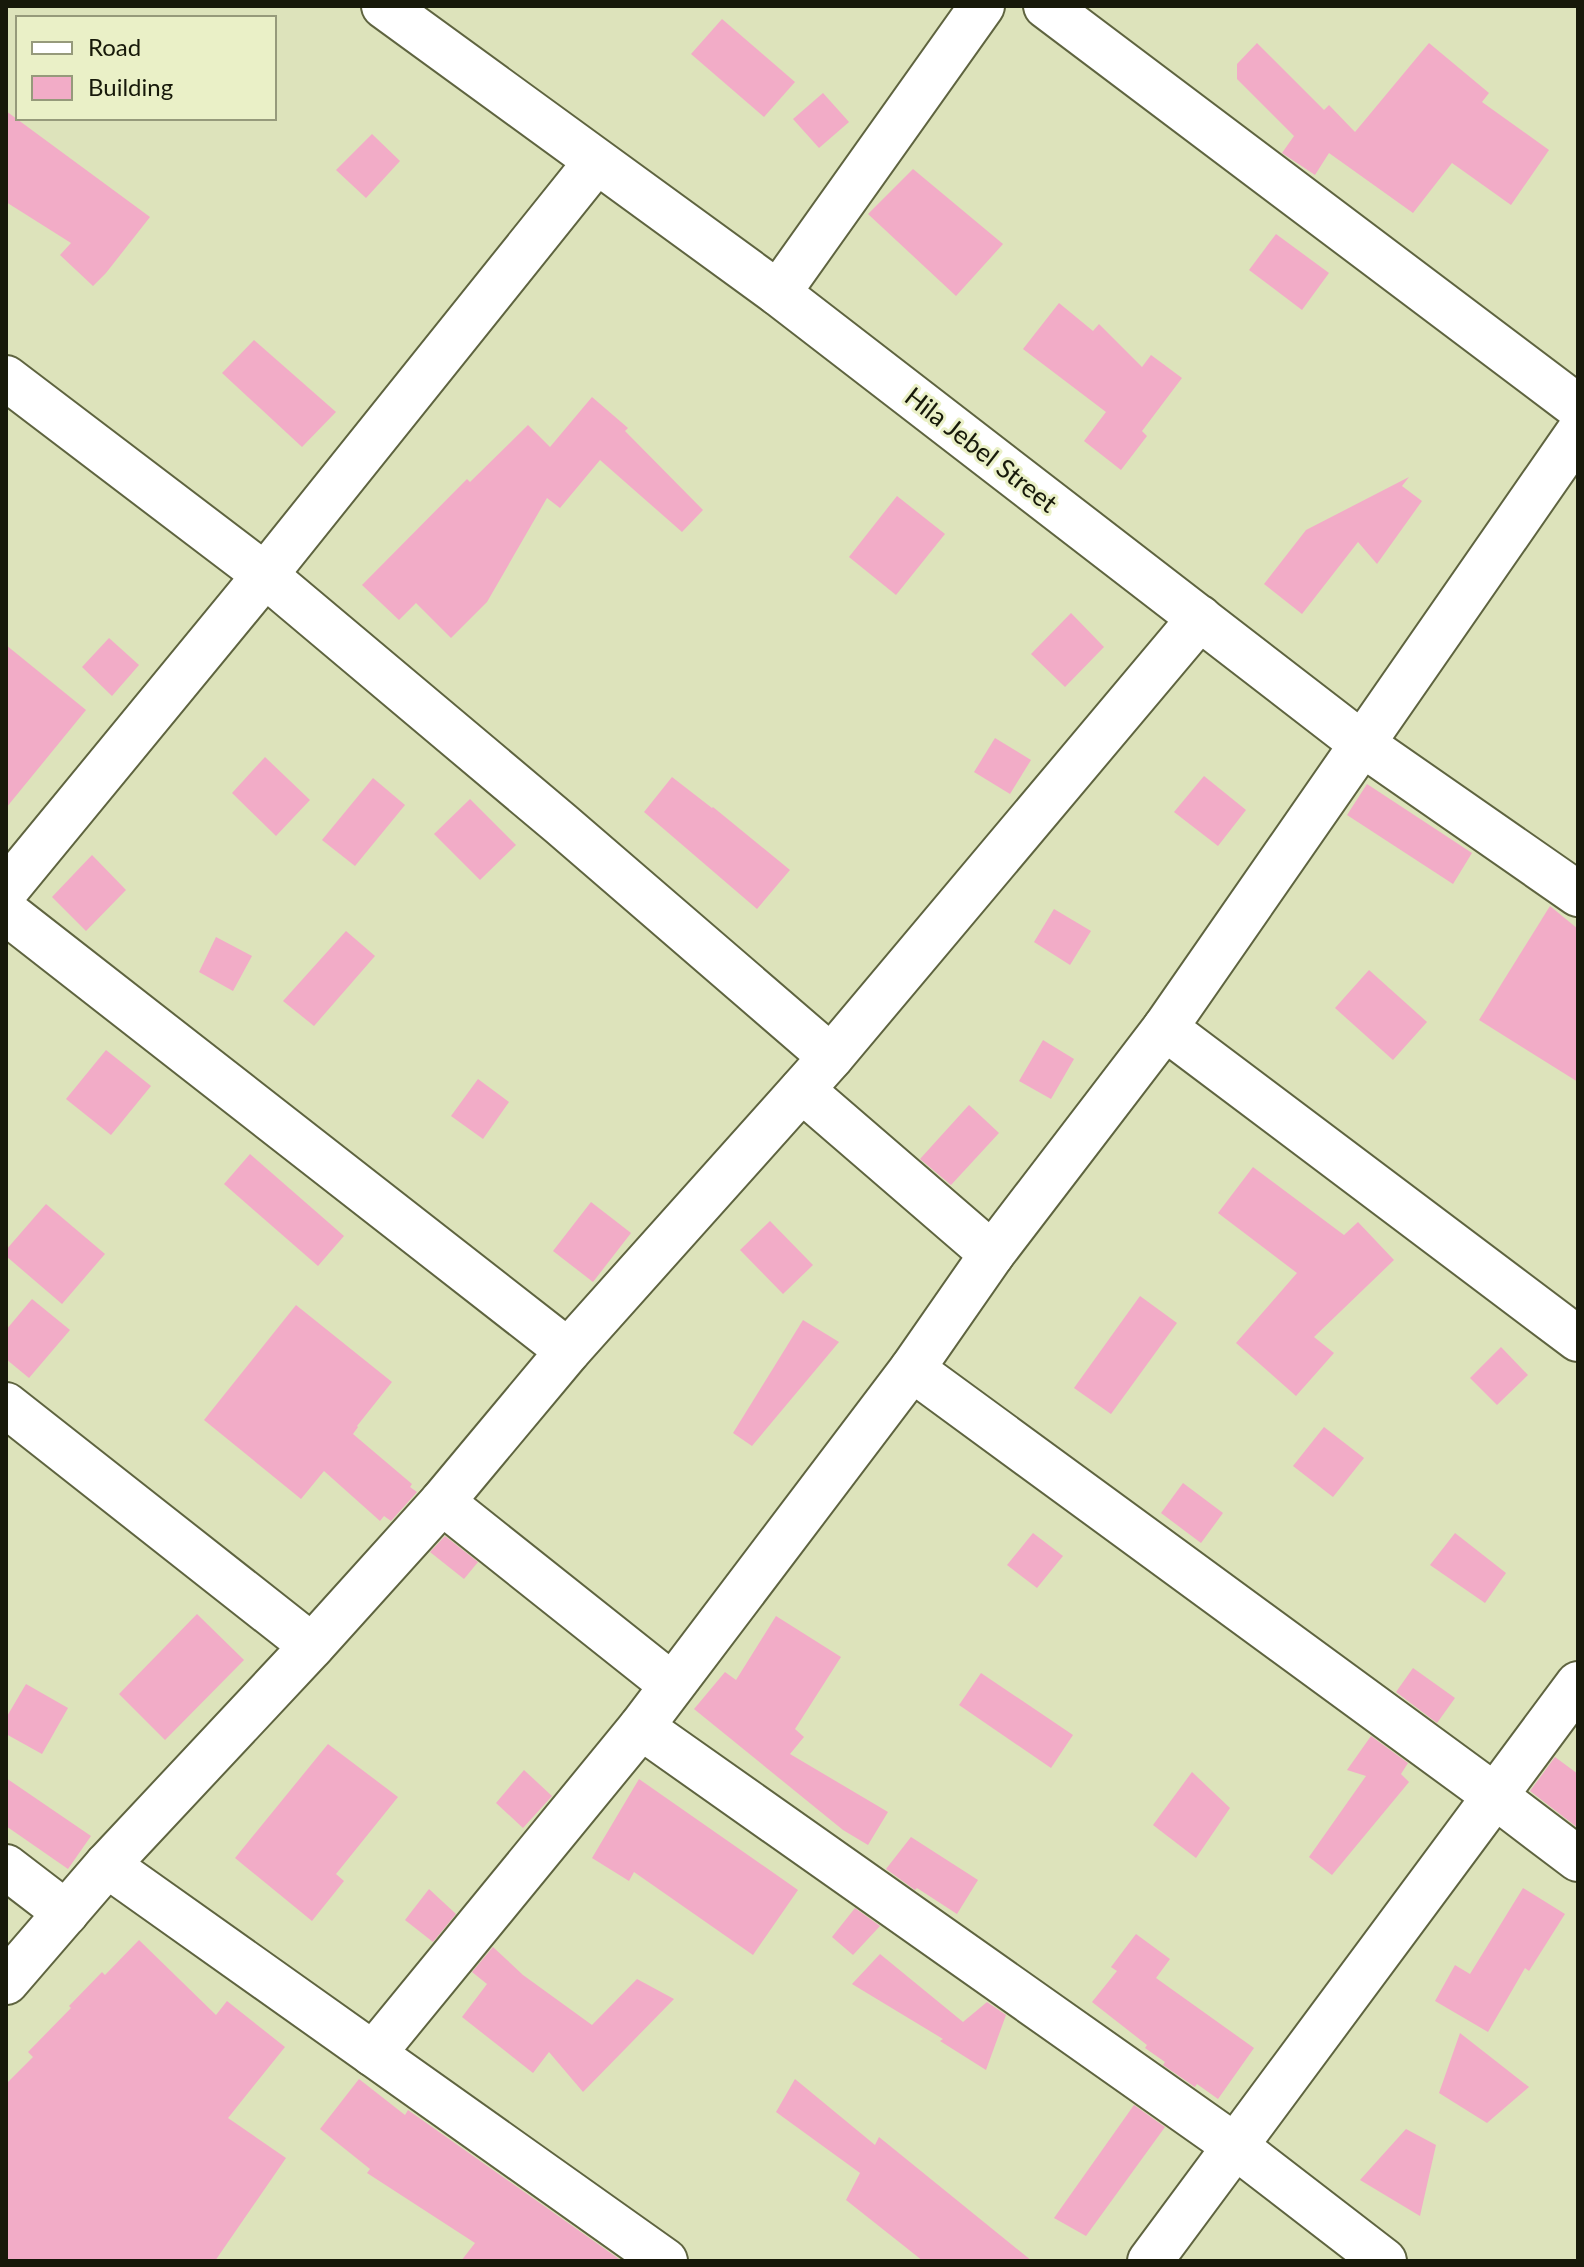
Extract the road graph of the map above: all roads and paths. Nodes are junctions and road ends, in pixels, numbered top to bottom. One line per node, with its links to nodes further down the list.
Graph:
1 (384, 6): 4 (street, Hila Jebel Street)
2 (982, 6): 5 (street)
3 (1046, 6): 7 (street)
4 (596, 162): 5 (street, Hila Jebel Street); 9 (street)
5 (778, 293): 10 (street, Hila Jebel Street)
6 (6, 378): 9 (street)
7 (1578, 407)
8 (1578, 433): 11 (street)
9 (265, 575): 12 (street); 16 (street)
10 (1200, 618): 11 (street, Hila Jebel Street); 16 (street)
11 (1361, 743): 13 (street, Hila Jebel Street); 15 (street)
12 (6, 890)
13 (1578, 894)
14 (6, 912): 20 (street)
15 (1165, 1028): 18 (street); 19 (street)
16 (831, 1057): 17 (street)
17 (802, 1090): 18 (street); 20 (street)
18 (992, 1254): 21 (street)
19 (1578, 1339)
20 (568, 1351): 23 (street)
21 (912, 1369): 26 (street); 28 (street)
22 (6, 1405): 24 (street)
23 (442, 1502): 24 (street); 26 (street)
24 (312, 1646): 30 (street)
25 (1578, 1684): 28 (street)
26 (672, 1685): 27 (street)
27 (641, 1727): 34 (street); 35 (street)
28 (1495, 1796): 29 (street); 35 (street)
29 (1578, 1859)
30 (107, 1865): 32 (street); 34 (street)
31 (6, 1867): 32 (street)
32 (66, 1913): 33 (street)
33 (6, 1982)
34 (373, 2054): 36 (street)
35 (1235, 2146): 37 (street); 38 (street)
36 (665, 2261)
37 (1150, 2261)
38 (1384, 2261)

